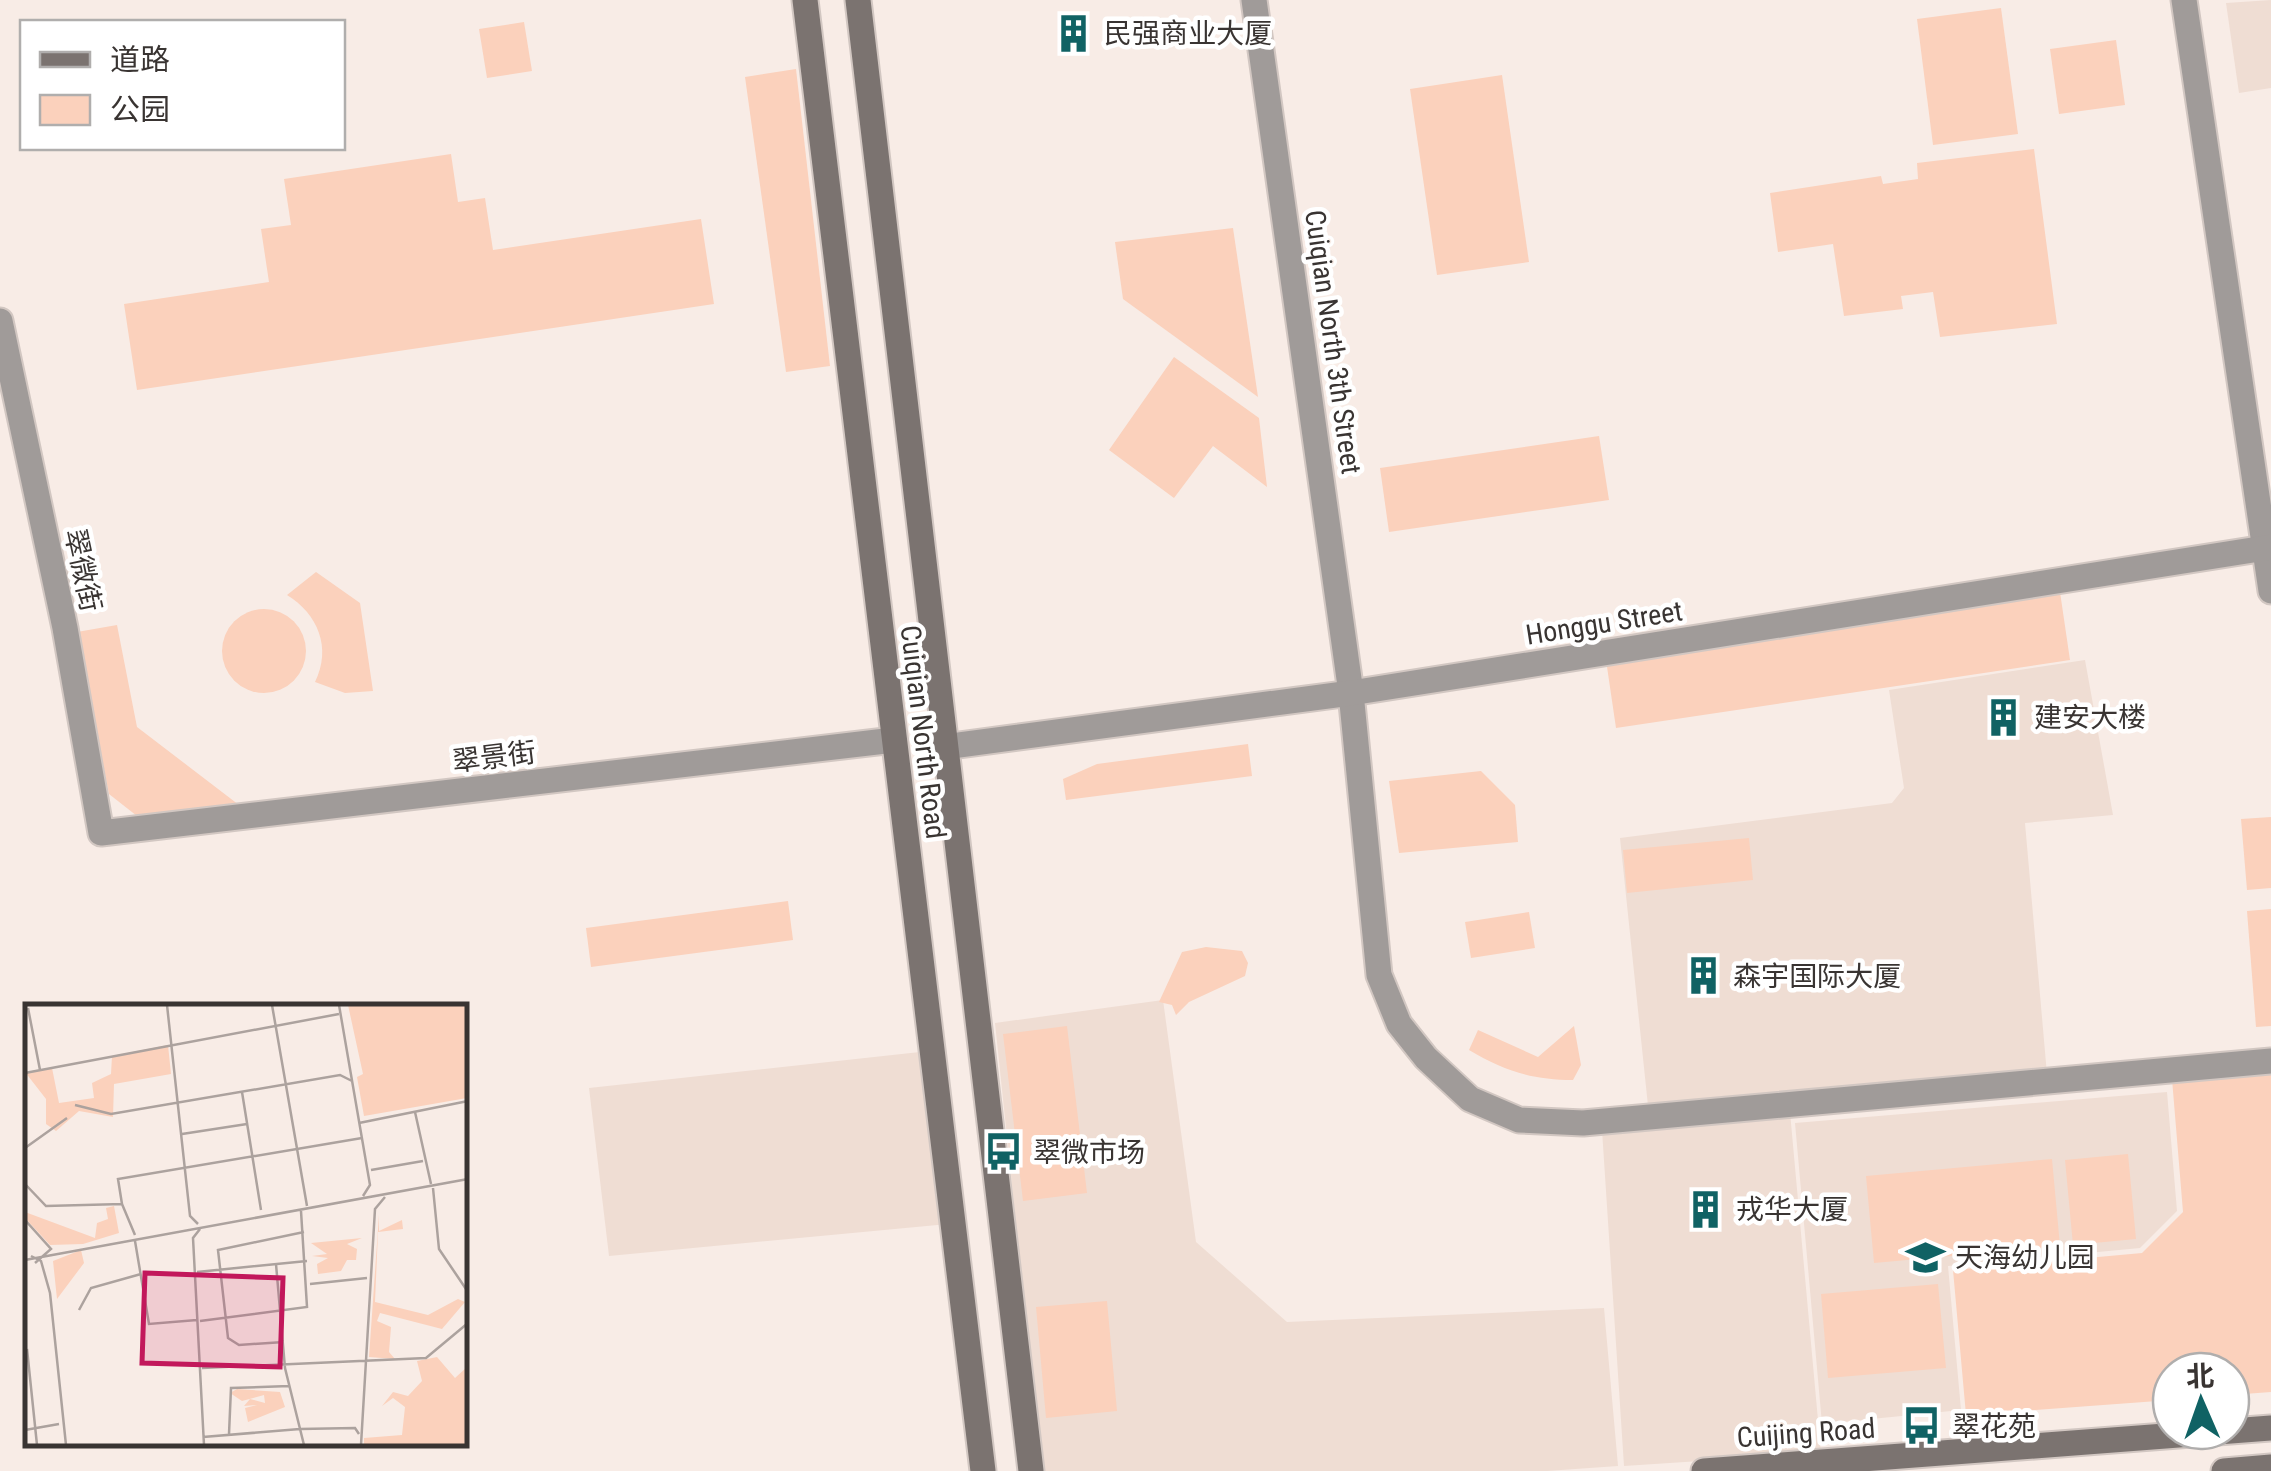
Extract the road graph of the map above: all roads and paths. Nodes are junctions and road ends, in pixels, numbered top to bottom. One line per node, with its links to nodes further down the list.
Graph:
1 (805, 0): 9 (main road, Cuiqian North Road)
2 (858, 0): 10 (main road, Cuiqian North Road)
3 (1254, 0): 8 (street, Cuiqian North 3th Street)
4 (2184, 0): 6 (street)
5 (0, 320): 11 (street, 翠微街)
6 (2268, 547): 7 (street); 8 (street, Honggu Street)
7 (2271, 591)
8 (1351, 694): 10 (street, Honggu Street); 12 (street, Cuiqian North 3th Street)
9 (894, 740): 11 (street, 翠景街); 15 (main road, Cuiqian North Road)
10 (944, 747): 16 (main road, Cuiqian North Road)
11 (101, 832)
12 (2271, 1061)
13 (2271, 1428): 17 (main road, Cuijing Road)
14 (2271, 1468): 18 (main road)
15 (983, 1471)
16 (1031, 1471)
17 (1704, 1471)
18 (2224, 1471)

